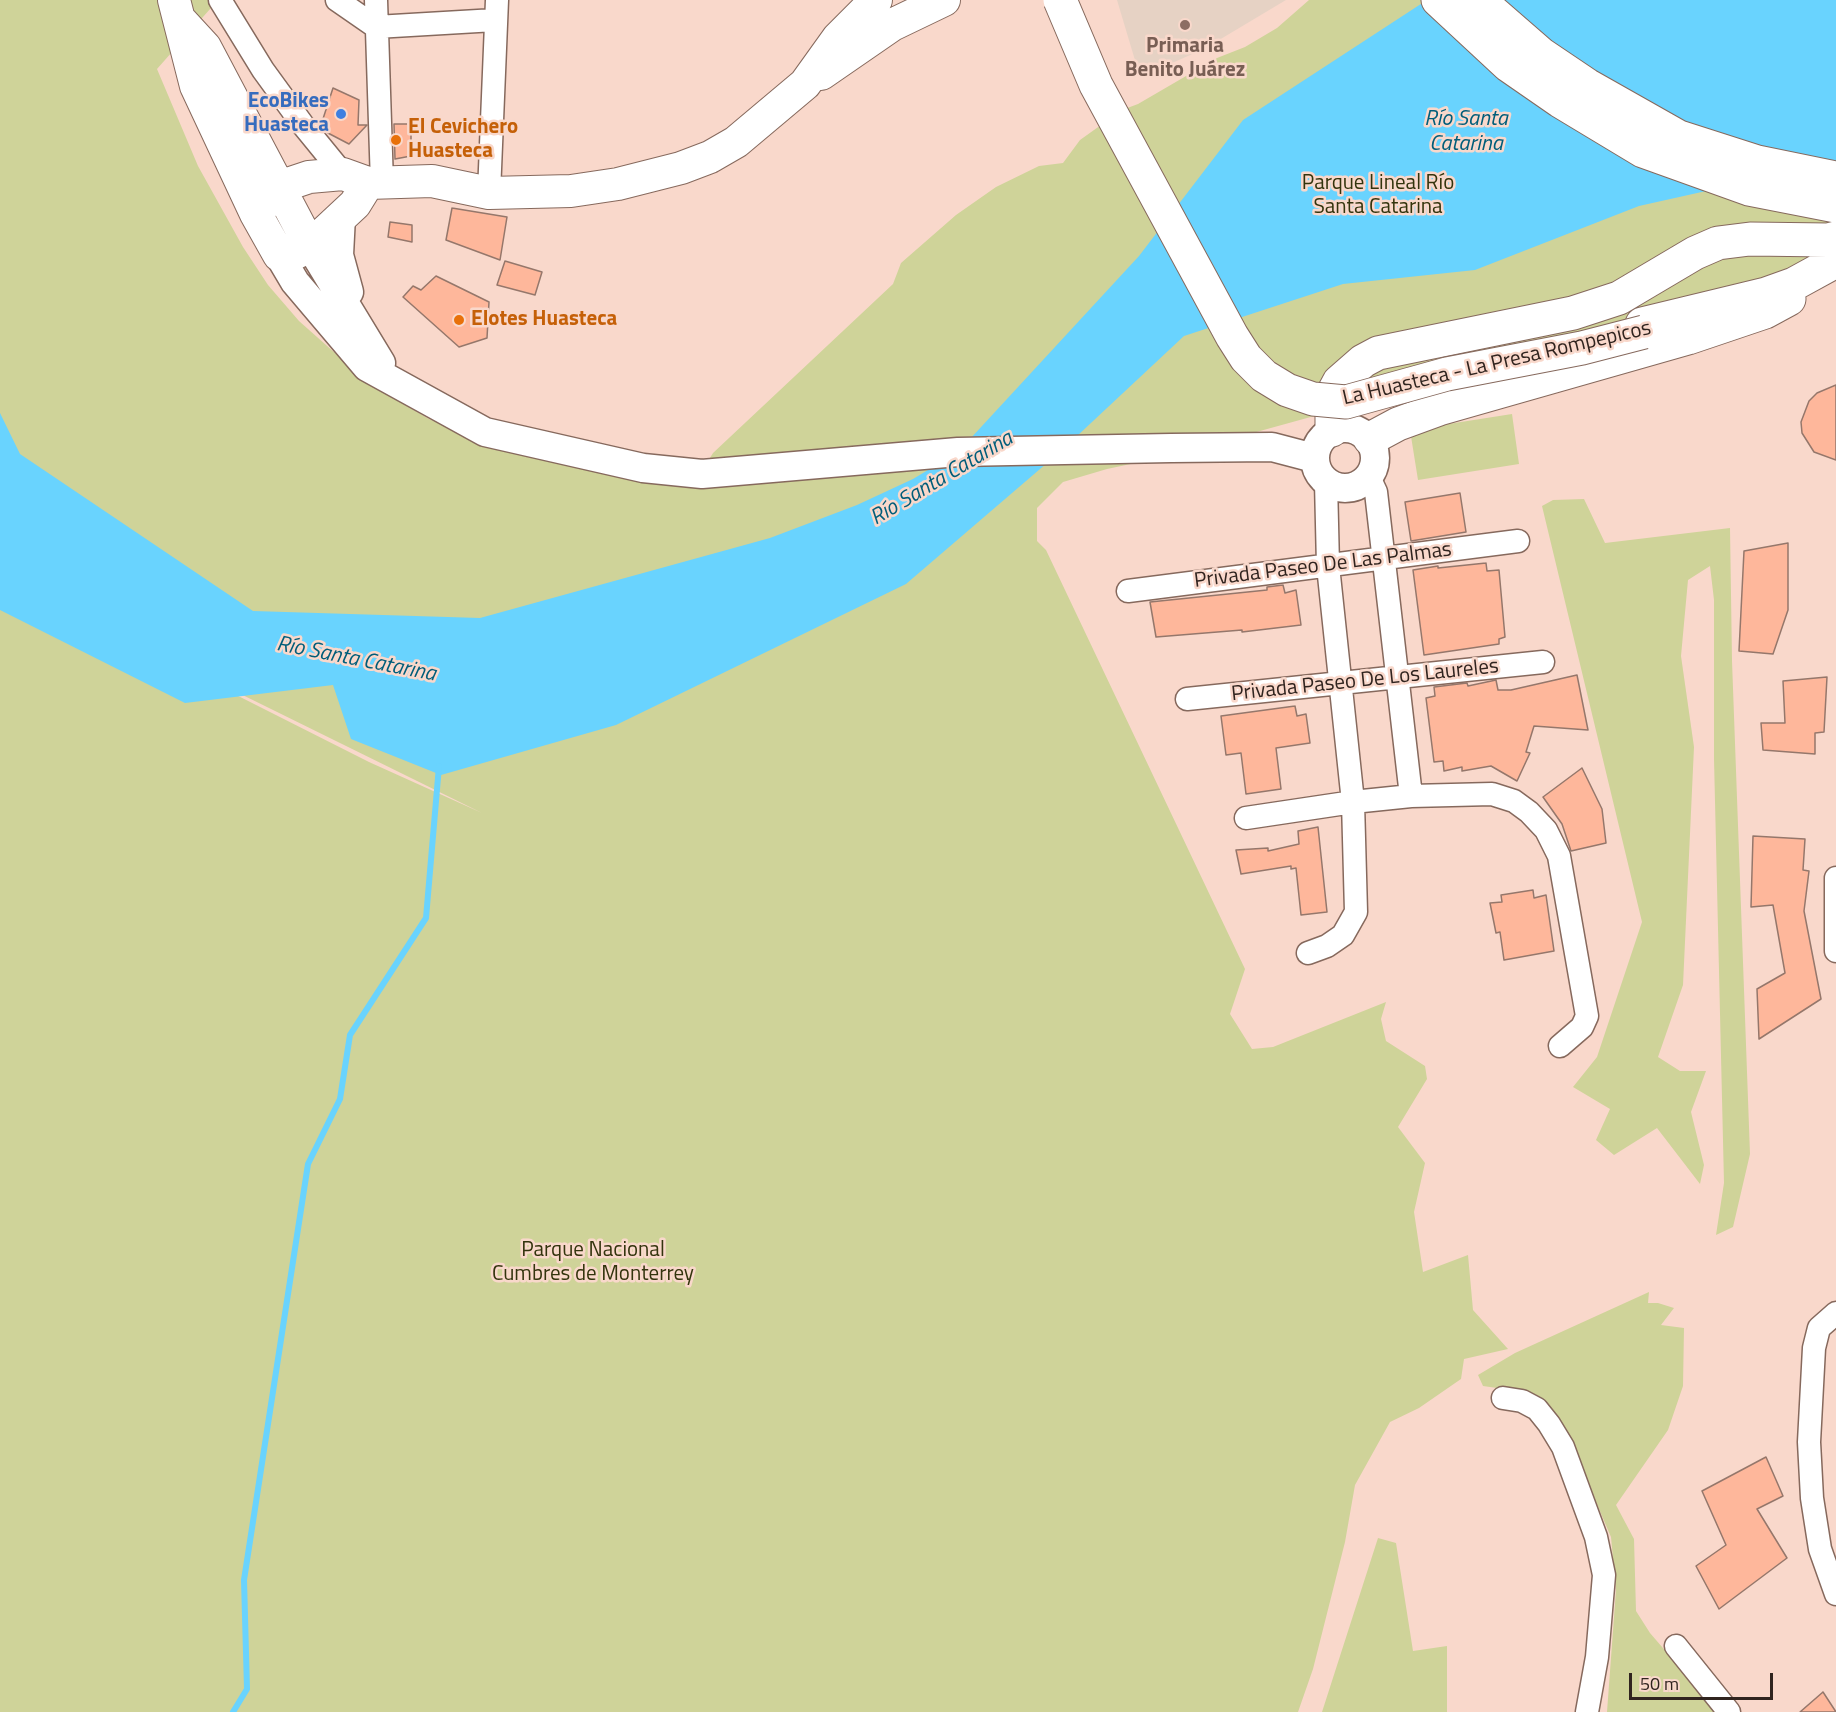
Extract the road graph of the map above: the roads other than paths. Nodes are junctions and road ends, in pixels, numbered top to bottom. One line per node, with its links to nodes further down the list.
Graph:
1 (220, 0): 17 (street)
2 (336, 0): 13 (street)
3 (376, 0): 13 (street)
4 (876, 0): 14 (main road)
5 (903, 0): 14 (main road)
6 (944, 0): 15 (main road)
7 (1060, 0): 27 (main road, La Huasteca - La Presa Rompepicos, bridge)
8 (1071, 0): 27 (main road, La Huasteca - La Presa Rompepicos)
9 (1438, 0): 20 (main road)
10 (1479, 0): 16 (main road)
11 (177, 9): 18 (main road); 21 (main road)
12 (496, 10): 13 (street); 19 (street)
13 (376, 27): 17 (street)
14 (838, 38): 15 (main road)
15 (805, 84): 19 (main road)
16 (1836, 178)
17 (365, 180): 18 (main road); 19 (main road); 22 (main road)
18 (279, 187): 21 (main road); 23 (main road)
19 (489, 193)
20 (1836, 206)
21 (256, 214): 25 (main road)
22 (341, 216): 23 (main road); 28 (street)
23 (317, 257): 25 (main road); 28 (street)
24 (1835, 263): 26 (main road, La Huasteca - La Presa Rompepicos); 27 (main road, La Huasteca - La Presa Rompepicos); 30 (main road)
25 (287, 269): 29 (street)
26 (1789, 299): 27 (main road, La Huasteca - La Presa Rompepicos); 31 (main road)
27 (1643, 328)
28 (365, 336): 29 (street)
29 (387, 376): 32 (street)
30 (1332, 430): 31 (street); 32 (street)
31 (1370, 440): 33 (street)
32 (1320, 470): 33 (street); 36 (street)
33 (1368, 477): 35 (street)
34 (1518, 541): 35 (street, Privada Paseo De Las Palmas)
35 (1384, 559): 36 (street, Privada Paseo De Las Palmas); 39 (street)
36 (1328, 567): 37 (street, Privada Paseo De Las Palmas); 40 (street)
37 (1128, 591)
38 (1543, 662): 39 (street, Privada Paseo De Los Laureles)
39 (1396, 677): 40 (street, Privada Paseo De Los Laureles); 42 (street)
40 (1340, 682): 41 (street, Privada Paseo De Los Laureles); 43 (street)
41 (1187, 699)
42 (1411, 796): 43 (street); 48 (street)
43 (1353, 802): 44 (street); 47 (street)
44 (1246, 818)
45 (1836, 878): 46 (street)
46 (1836, 951)
47 (1308, 953)
48 (1560, 1046)
49 (1836, 1313): 51 (street)
50 (1503, 1398): 53 (street)
51 (1836, 1594)
52 (1676, 1646): 54 (street)
53 (1587, 1712)
54 (1729, 1712)

